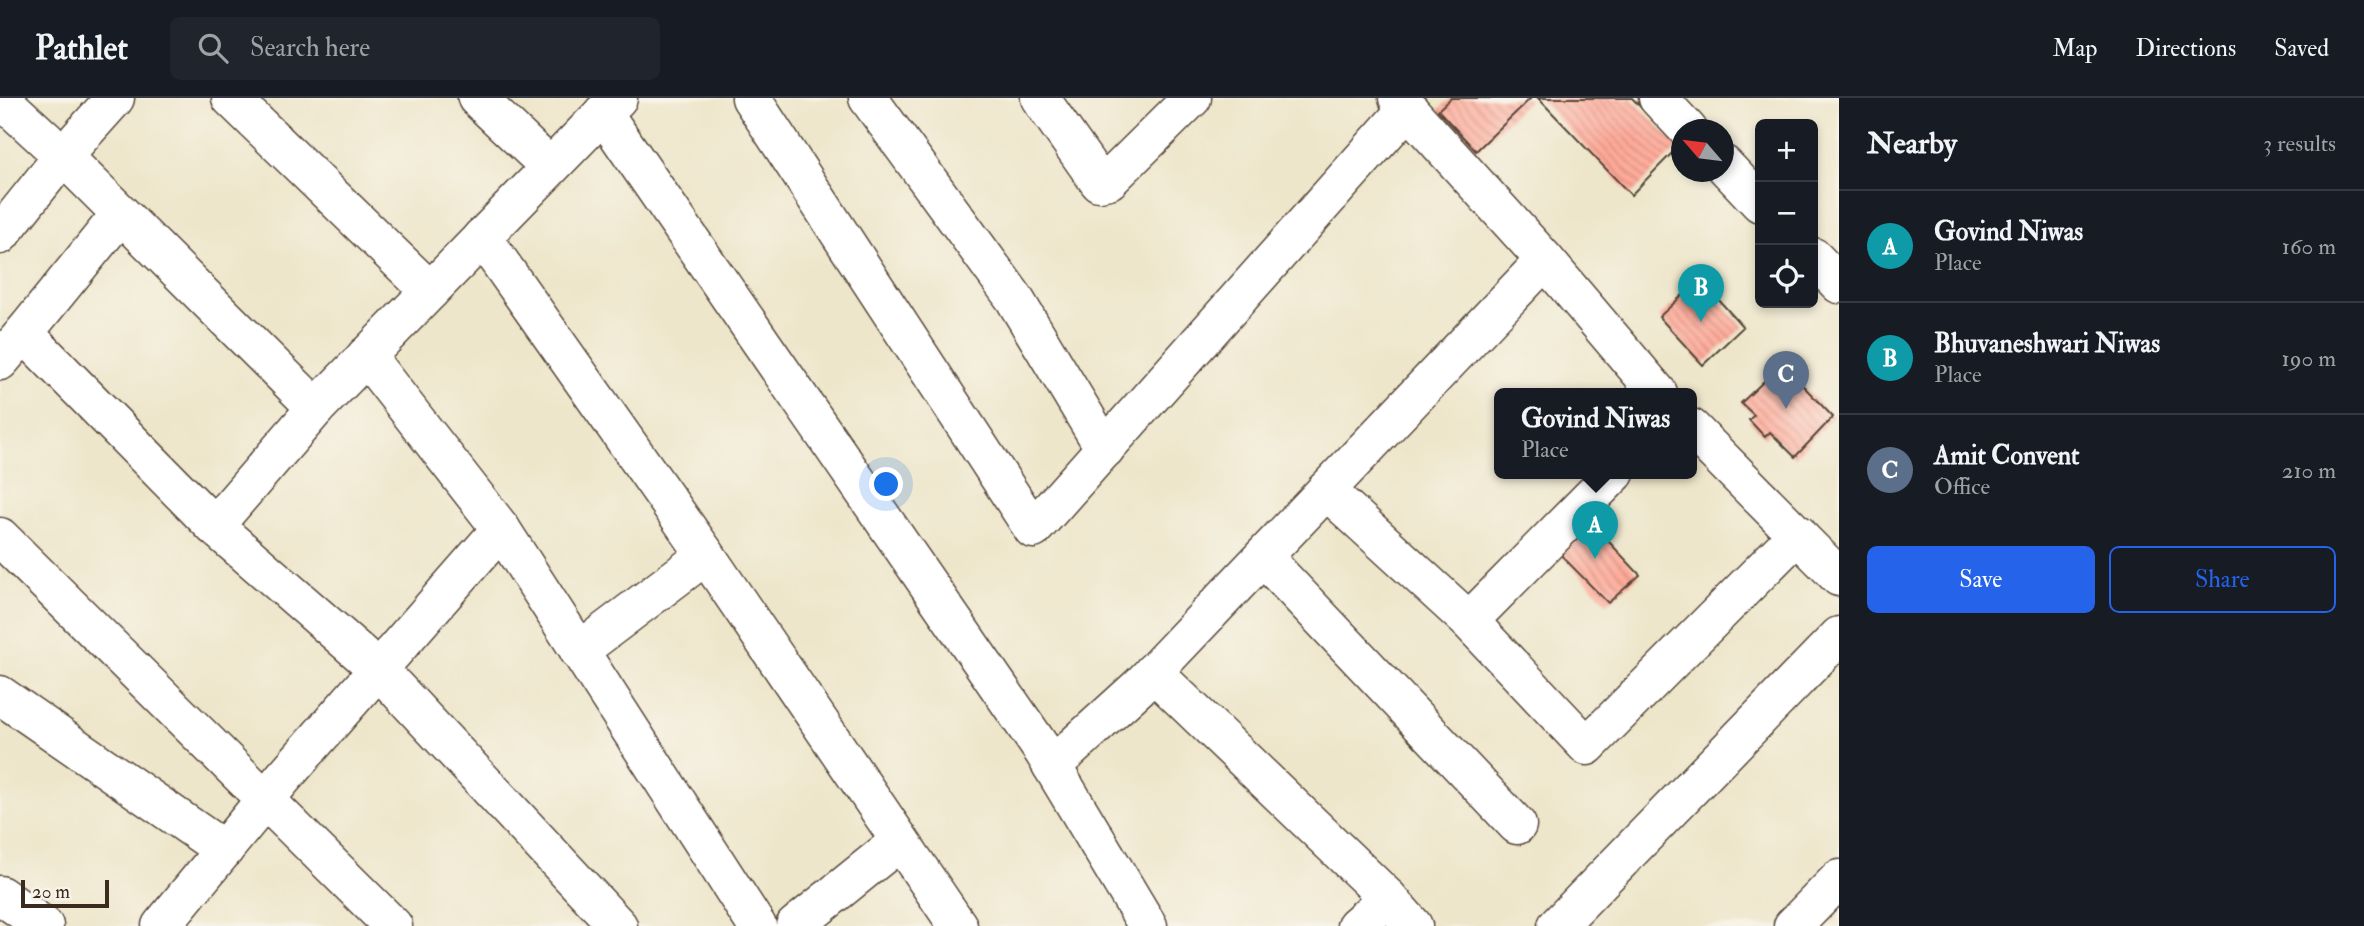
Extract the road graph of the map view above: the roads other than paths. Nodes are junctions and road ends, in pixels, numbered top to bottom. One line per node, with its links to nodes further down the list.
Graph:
1 (1, 98): 13 (street)
2 (115, 98): 13 (street)
3 (231, 98): 23 (street)
4 (477, 98): 14 (street)
5 (751, 98): 29 (street)
6 (868, 98): 29 (street)
7 (1040, 98): 8 (street)
8 (1192, 98)
9 (1658, 98): 12 (street)
10 (1403, 103): 20 (street); 29 (street)
11 (611, 105): 14 (street); 45 (street)
12 (1678, 119)
13 (63, 156): 17 (street); 18 (street)
14 (550, 167): 19 (street)
15 (1734, 176): 16 (street)
16 (1755, 198)
17 (120, 215): 24 (street); 27 (street)
18 (0, 235)
19 (482, 237): 23 (street); 36 (street)
20 (1545, 260): 26 (street); 31 (street)
21 (1818, 262): 22 (street)
22 (1839, 284)
23 (430, 291): 25 (street)
24 (12, 347): 32 (street)
25 (366, 356): 27 (street); 33 (street)
26 (1654, 388)
27 (316, 408): 32 (street)
28 (1697, 434): 34 (street)
29 (1105, 449)
30 (1609, 479): 39 (street)
31 (1326, 490): 37 (street); 39 (street)
32 (214, 526): 42 (street)
33 (501, 529): 41 (street); 42 (street)
34 (1798, 534): 38 (street); 39 (street)
35 (0, 537): 46 (street)
36 (706, 555): 41 (street); 48 (street)
37 (1263, 557): 43 (street); 47 (street)
38 (1837, 570)
39 (1469, 621)
40 (1839, 636): 63 (street)
41 (579, 651): 57 (street)
42 (379, 669): 46 (street); 56 (street)
43 (1153, 672): 45 (street); 52 (street)
44 (0, 695): 49 (street)
45 (1052, 766): 60 (street)
46 (266, 799): 49 (street); 55 (street)
47 (1517, 825)
48 (900, 841): 58 (street); 59 (street)
49 (224, 850): 53 (street)
50 (1839, 879): 64 (street)
51 (0, 895): 54 (street)
52 (1388, 898): 61 (street); 62 (street)
53 (175, 921)
54 (44, 926)
55 (393, 926)
56 (618, 926)
57 (757, 926)
58 (795, 926)
59 (958, 926)
60 (1148, 926)
61 (1356, 926)
62 (1413, 926)
63 (1557, 926)
64 (1793, 926)

